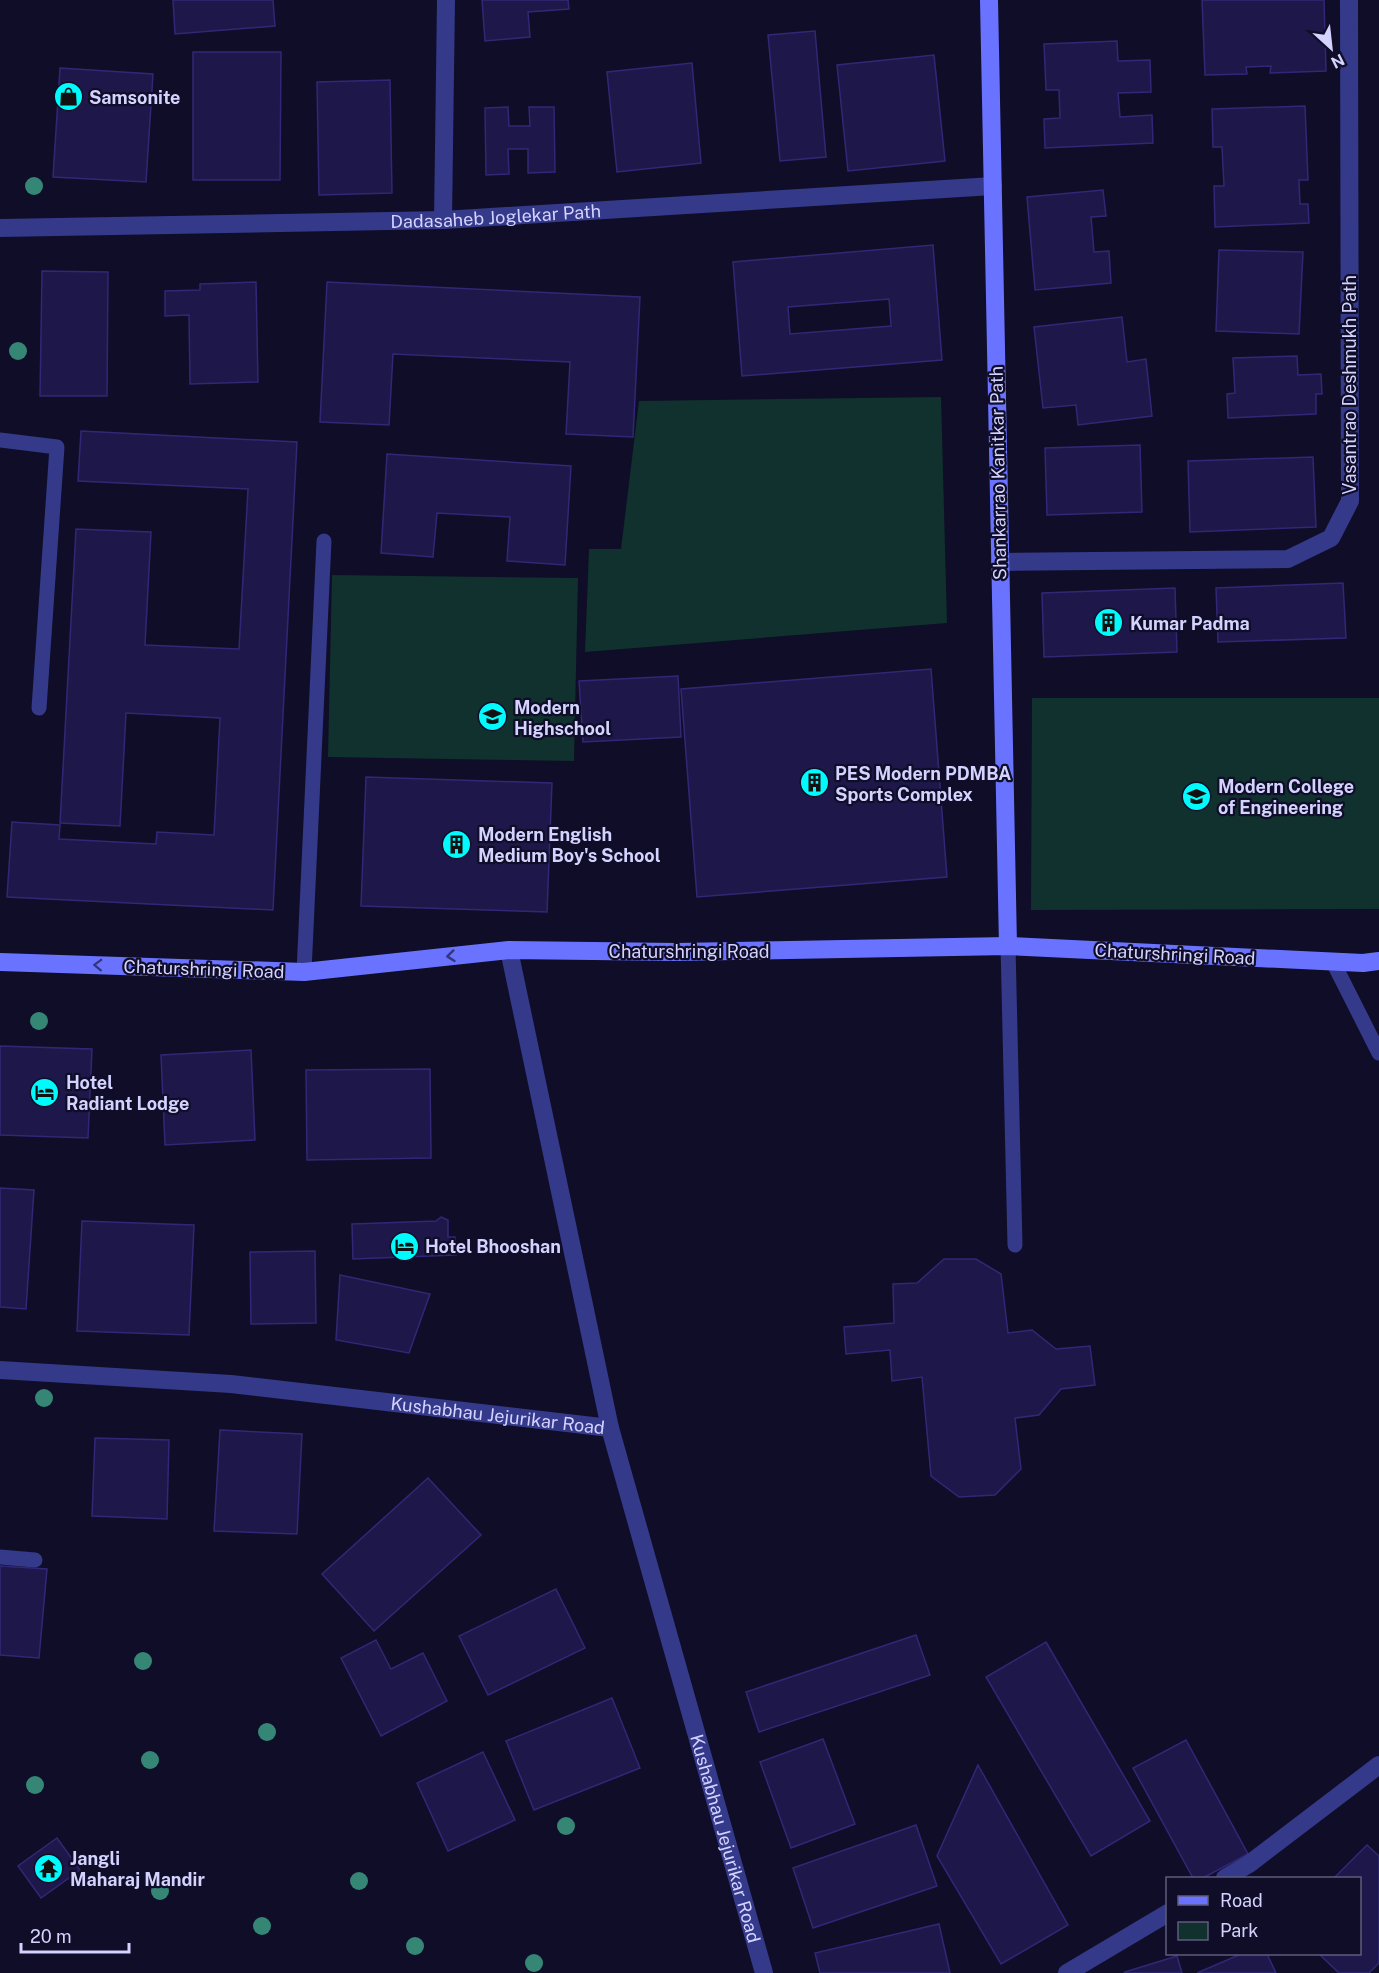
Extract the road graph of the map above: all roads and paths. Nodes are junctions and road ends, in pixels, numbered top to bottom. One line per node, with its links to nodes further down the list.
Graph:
1 (446, 0): 5 (street)
2 (989, 0): 4 (street, Shankarrao Kanitkar Path)
3 (1349, 0): 9 (street, Vasantrao Deshmukh Path)
4 (993, 186): 5 (street, Dadasaheb Joglekar Path); 9 (street, Shankarrao Kanitkar Path)
5 (444, 220): 6 (street, Dadasaheb Joglekar Path)
6 (0, 228)
7 (0, 440): 10 (lane)
8 (324, 541): 16 (lane)
9 (1000, 562): 11 (street, Shankarrao Kanitkar Path)
10 (39, 708)
11 (1008, 946): 12 (street, Chaturshringi Road); 15 (street, Chaturshringi Road); 18 (lane)
12 (509, 950): 16 (street, Chaturshringi Road, one-way to 16); 20 (street)
13 (1379, 960): 15 (street, Chaturshringi Road)
14 (0, 962): 16 (street, Chaturshringi Road, one-way to 14)
15 (1333, 962): 17 (lane)
16 (304, 972)
17 (1379, 1053)
18 (1015, 1245)
19 (0, 1370): 20 (street, Kushabhau Jejurikar Road)
20 (610, 1428): 26 (street, Kushabhau Jejurikar Road)
21 (0, 1557): 22 (lane)
22 (34, 1560)
23 (1379, 1765): 24 (street)
24 (1227, 1877)
25 (1166, 1914): 27 (street)
26 (764, 1973)
27 (1067, 1973)

